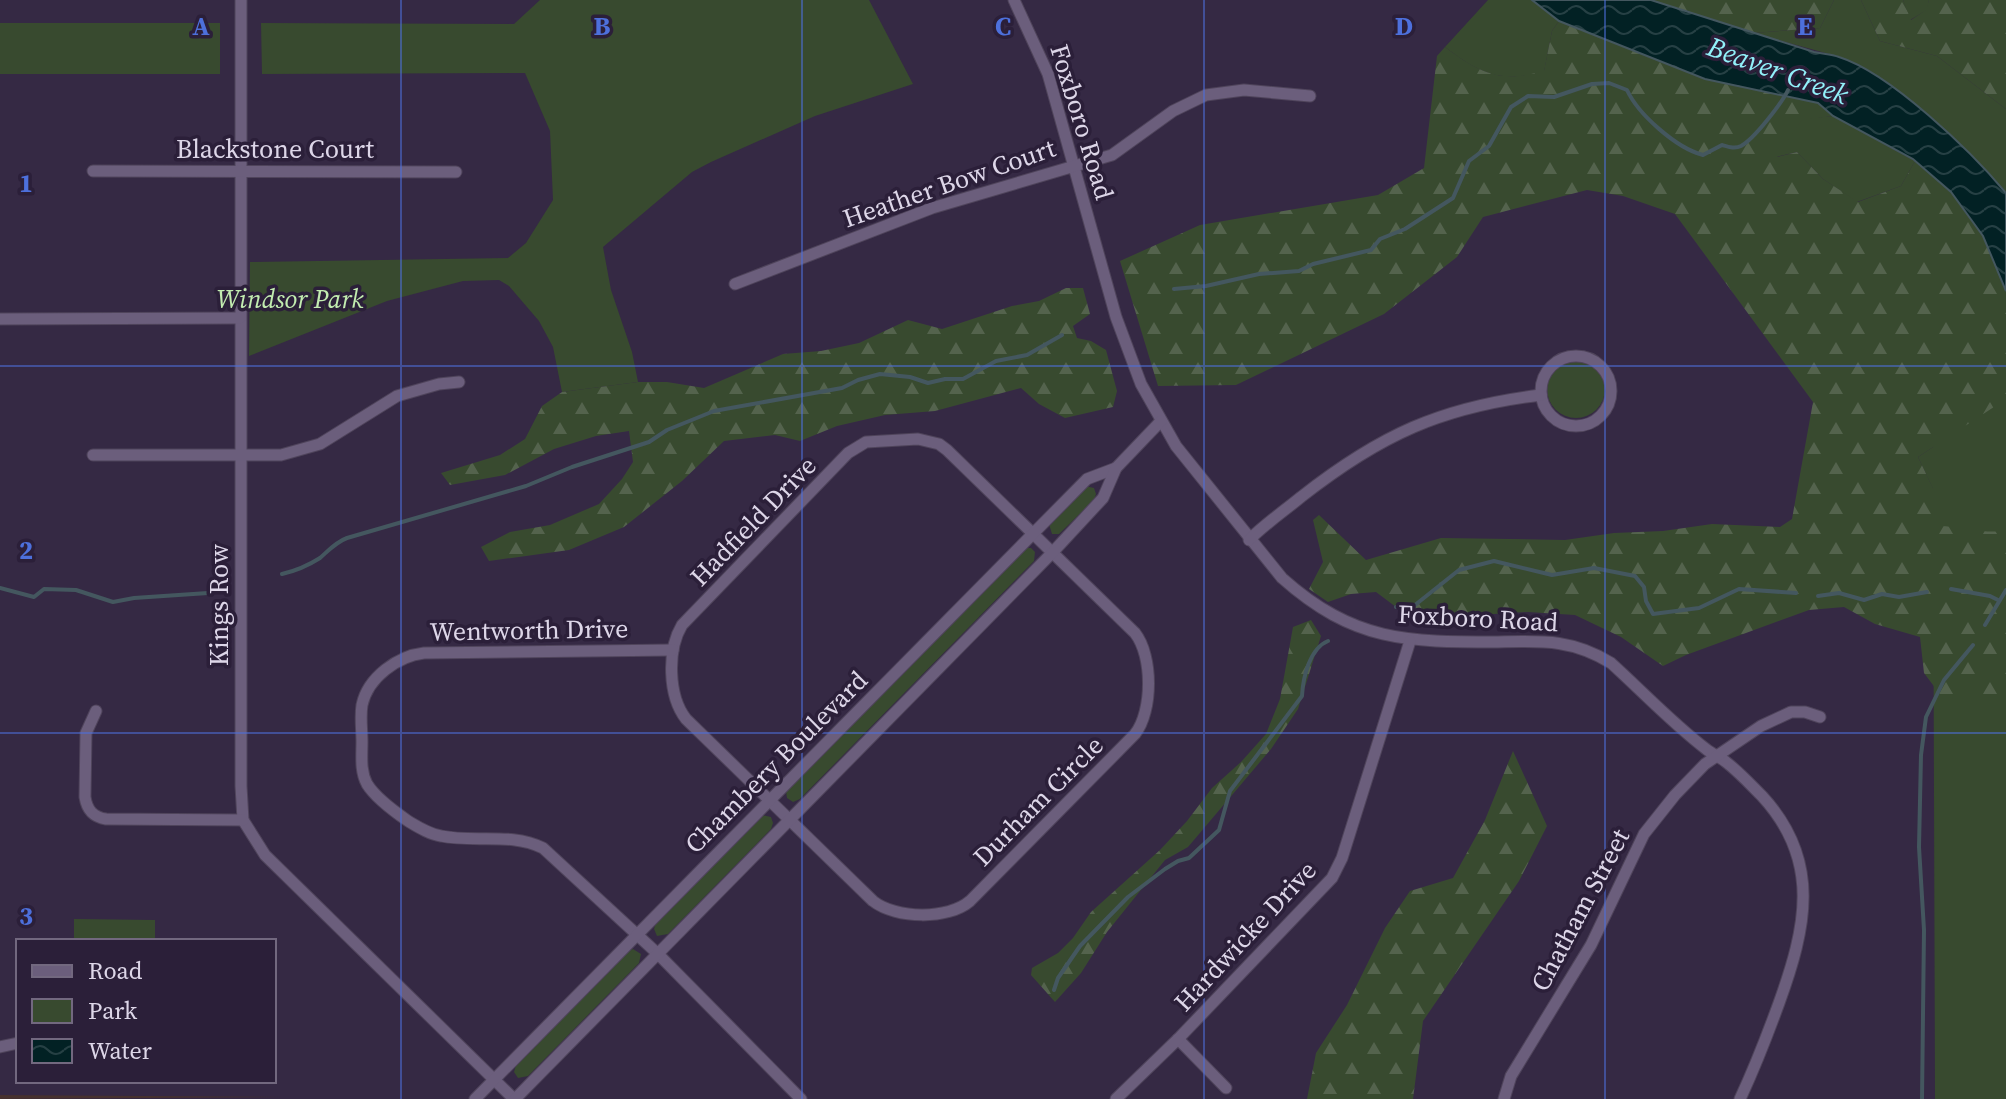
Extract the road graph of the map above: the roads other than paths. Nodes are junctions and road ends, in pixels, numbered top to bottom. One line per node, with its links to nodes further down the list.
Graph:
1 (241, 0): 6 (street, Kings Row)
2 (1014, 0): 4 (street, Foxboro Road)
3 (1310, 96): 4 (street, Heather Bow Court)
4 (1073, 164): 8 (street, Heather Bow Court); 13 (street, Foxboro Road)
5 (93, 171): 6 (street, Blackstone Court)
6 (241, 171): 7 (street, Blackstone Court); 9 (street, Kings Row)
7 (456, 172)
8 (735, 284)
9 (240, 318): 10 (street); 15 (street, Kings Row)
10 (0, 319)
11 (459, 382): 15 (street)
12 (1541, 395): 12 (street); 18 (street)
13 (1161, 421): 16 (street, Chambery Boulevard); 18 (street, Foxboro Road)
14 (93, 455): 15 (street)
15 (240, 456): 26 (street, Kings Row)
16 (1116, 468): 17 (street, Chambery Boulevard); 19 (street, Chambery Boulevard)
17 (1032, 533): 19 (street, Hadfield Drive); 21 (street, Hadfield Drive); 25 (street, Chambery Boulevard)
18 (1249, 540): 20 (street, Foxboro Road)
19 (1052, 553): 27 (street, Chambery Boulevard); 27 (street, Durham Circle)
20 (1410, 641): 24 (street, Foxboro Road); 30 (street, Hardwicke Drive)
21 (673, 650): 25 (street, Hadfield Drive); 28 (street, Wentworth Drive)
22 (96, 711): 26 (street)
23 (1820, 717): 24 (street, Chatham Street)
24 (1717, 756): 39 (street, Chatham Street); 40 (street, Foxboro Road)
25 (770, 801): 27 (street, Hadfield Drive); 28 (street, Chambery Boulevard)
26 (243, 820): 33 (street, Kings Row)
27 (789, 820): 29 (street, Chambery Boulevard)
28 (637, 935): 29 (street, Wentworth Drive); 33 (street, Chambery Boulevard)
29 (658, 954): 36 (street, Chambery Boulevard); 37 (street)
30 (1178, 1039): 34 (street); 38 (street, Hardwicke Drive)
31 (10, 1045): 32 (street)
32 (0, 1057)
33 (494, 1079): 35 (street, Chambery Boulevard); 36 (street, Kings Row)
34 (1226, 1088)
35 (475, 1099)
36 (515, 1099)
37 (801, 1099)
38 (1116, 1099)
39 (1504, 1099)
40 (1740, 1099)

